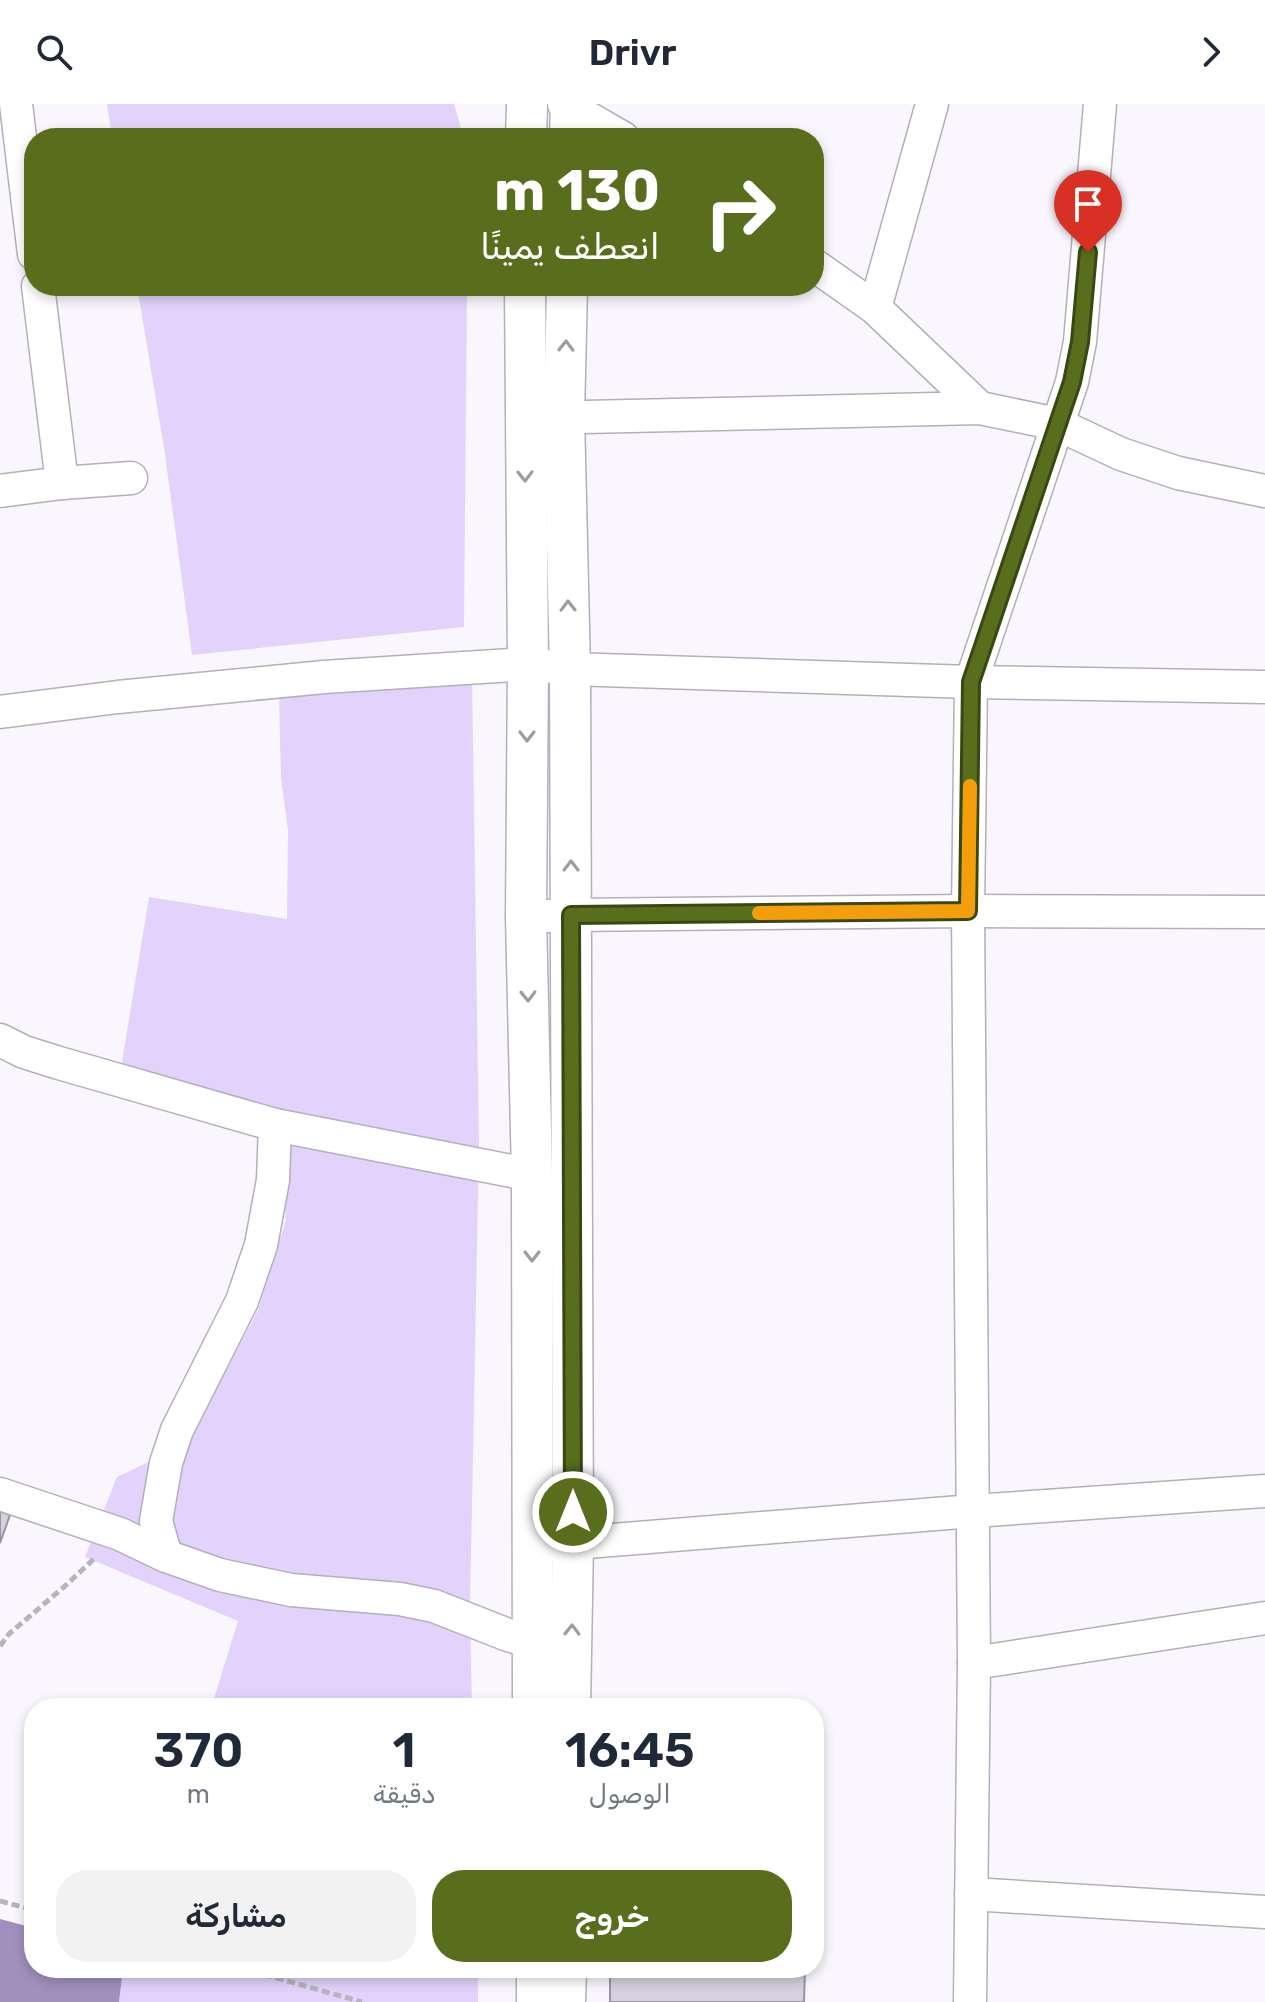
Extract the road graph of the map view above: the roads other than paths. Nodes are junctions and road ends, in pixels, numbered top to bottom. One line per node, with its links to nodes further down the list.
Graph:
1 (16, 104): 8 (street)
2 (527, 104): 6 (main road)
3 (932, 104): 13 (street)
4 (1100, 104): 17 (street)
5 (569, 114): 7 (street)
6 (526, 128)
7 (600, 128)
8 (24, 171)
9 (824, 272): 13 (street)
10 (39, 296): 19 (street)
11 (525, 296): 16 (main road)
12 (567, 296): 15 (main road, one-way to 12)
13 (875, 308): 14 (street)
14 (980, 408): 15 (street); 17 (street)
15 (564, 416): 16 (street); 23 (main road, one-way to 15)
16 (524, 418): 22 (main road, one-way to 22)
17 (1057, 424): 21 (street); 24 (street)
18 (131, 478): 19 (street)
19 (62, 483): 20 (street)
20 (0, 491)
21 (1265, 491)
22 (528, 664): 23 (street); 26 (street); 30 (main road, one-way to 30)
23 (570, 669): 24 (street); 29 (main road, one-way to 23)
24 (971, 682): 25 (street); 27 (street)
25 (1265, 687)
26 (0, 712)
27 (968, 911): 28 (street); 29 (street); 36 (street)
28 (1265, 912)
29 (571, 915): 30 (street); 37 (main road)
30 (526, 917): 33 (main road, one-way to 33)
31 (0, 1040): 32 (street)
32 (275, 1125): 33 (street); 39 (street)
33 (532, 1175): 38 (main road, one-way to 38)
34 (1265, 1491): 36 (street)
35 (0, 1494): 39 (street)
36 (973, 1511): 37 (street); 42 (street)
37 (573, 1543): 38 (street); 44 (main road, one-way to 37)
38 (531, 1547): 41 (main road)
39 (166, 1556): 41 (street)
40 (1265, 1618): 42 (street)
41 (532, 1642): 43 (main road)
42 (974, 1663): 45 (street)
43 (533, 1698)
44 (570, 1698)
45 (971, 1894): 46 (street); 51 (street)
46 (1265, 1912)
47 (537, 1978): 49 (main road)
48 (566, 1978): 50 (main road)
49 (537, 2002)
50 (565, 2002)
51 (970, 2002)

